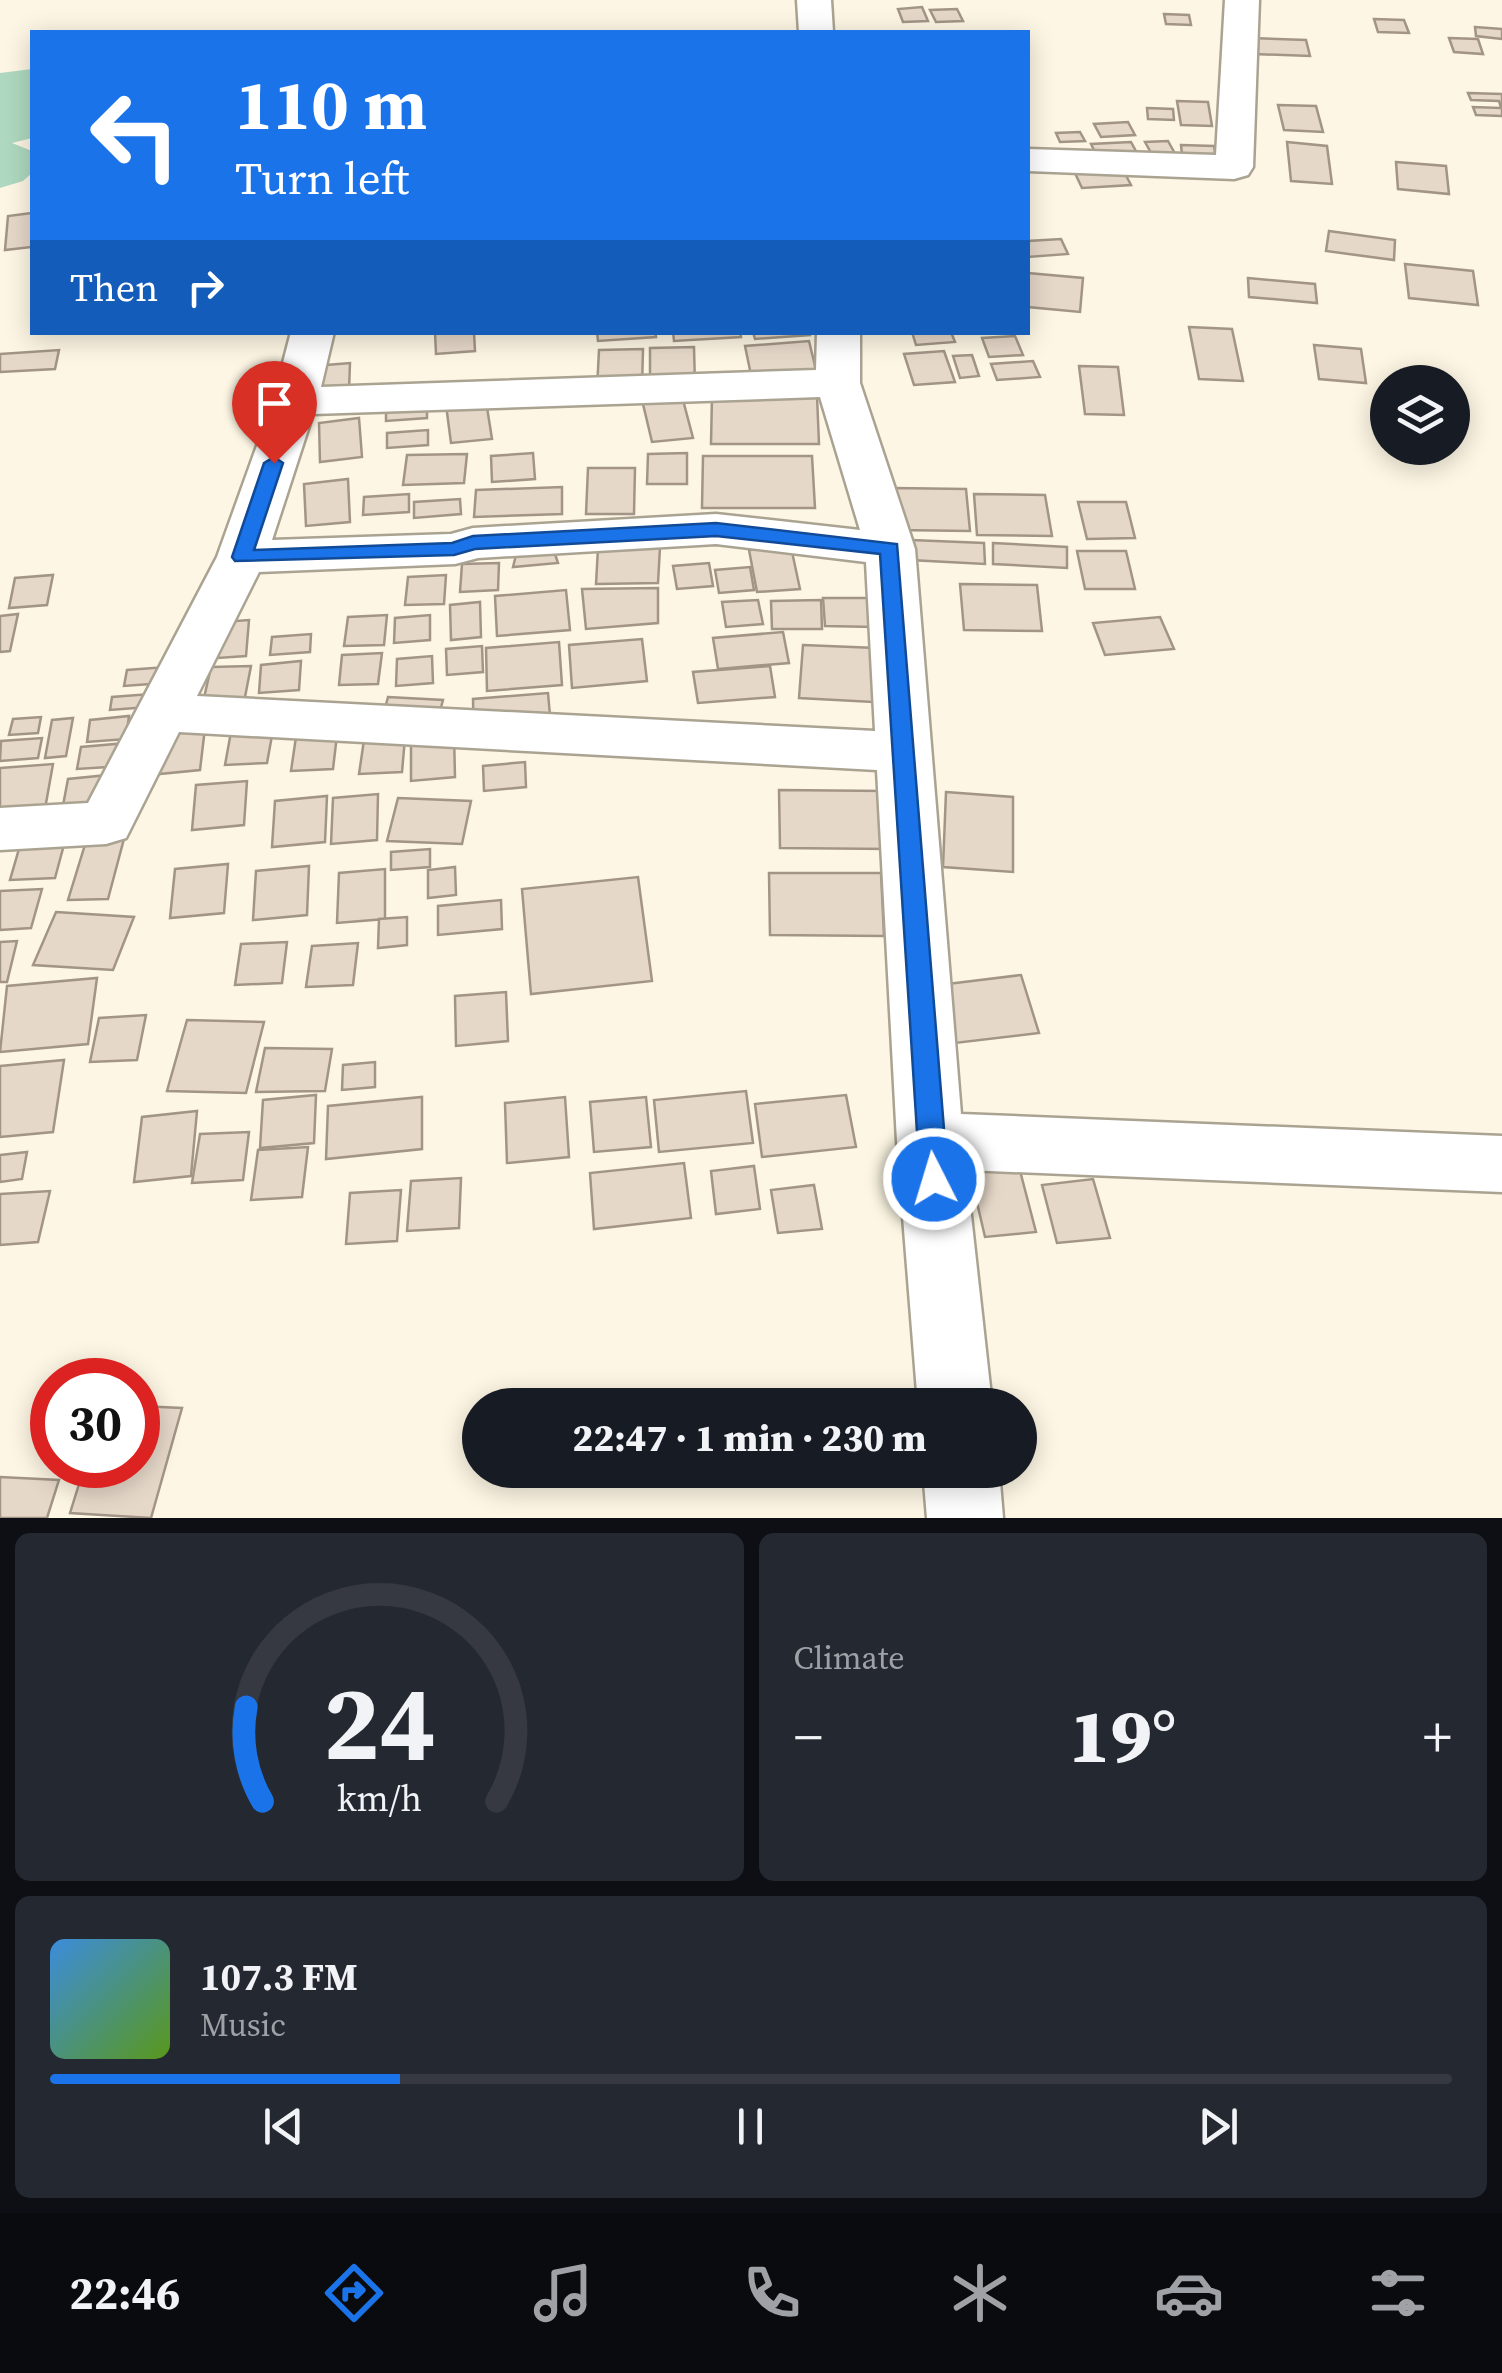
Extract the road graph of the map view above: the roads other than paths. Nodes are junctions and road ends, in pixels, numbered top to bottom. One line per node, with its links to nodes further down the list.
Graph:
1 (814, 0): 3 (street)
2 (1242, 0): 4 (street)
3 (816, 30)
4 (1030, 160)
5 (311, 335): 7 (street)
6 (838, 358): 7 (street); 8 (street)
7 (295, 401): 9 (street)
8 (890, 549): 9 (street); 11 (street)
9 (242, 557): 10 (street)
10 (163, 713): 11 (street); 12 (street)
11 (904, 752): 13 (street)
12 (0, 829)
13 (930, 1141): 14 (street); 15 (street)
14 (1502, 1164)
15 (952, 1388)
16 (962, 1488): 17 (street)
17 (965, 1518)

